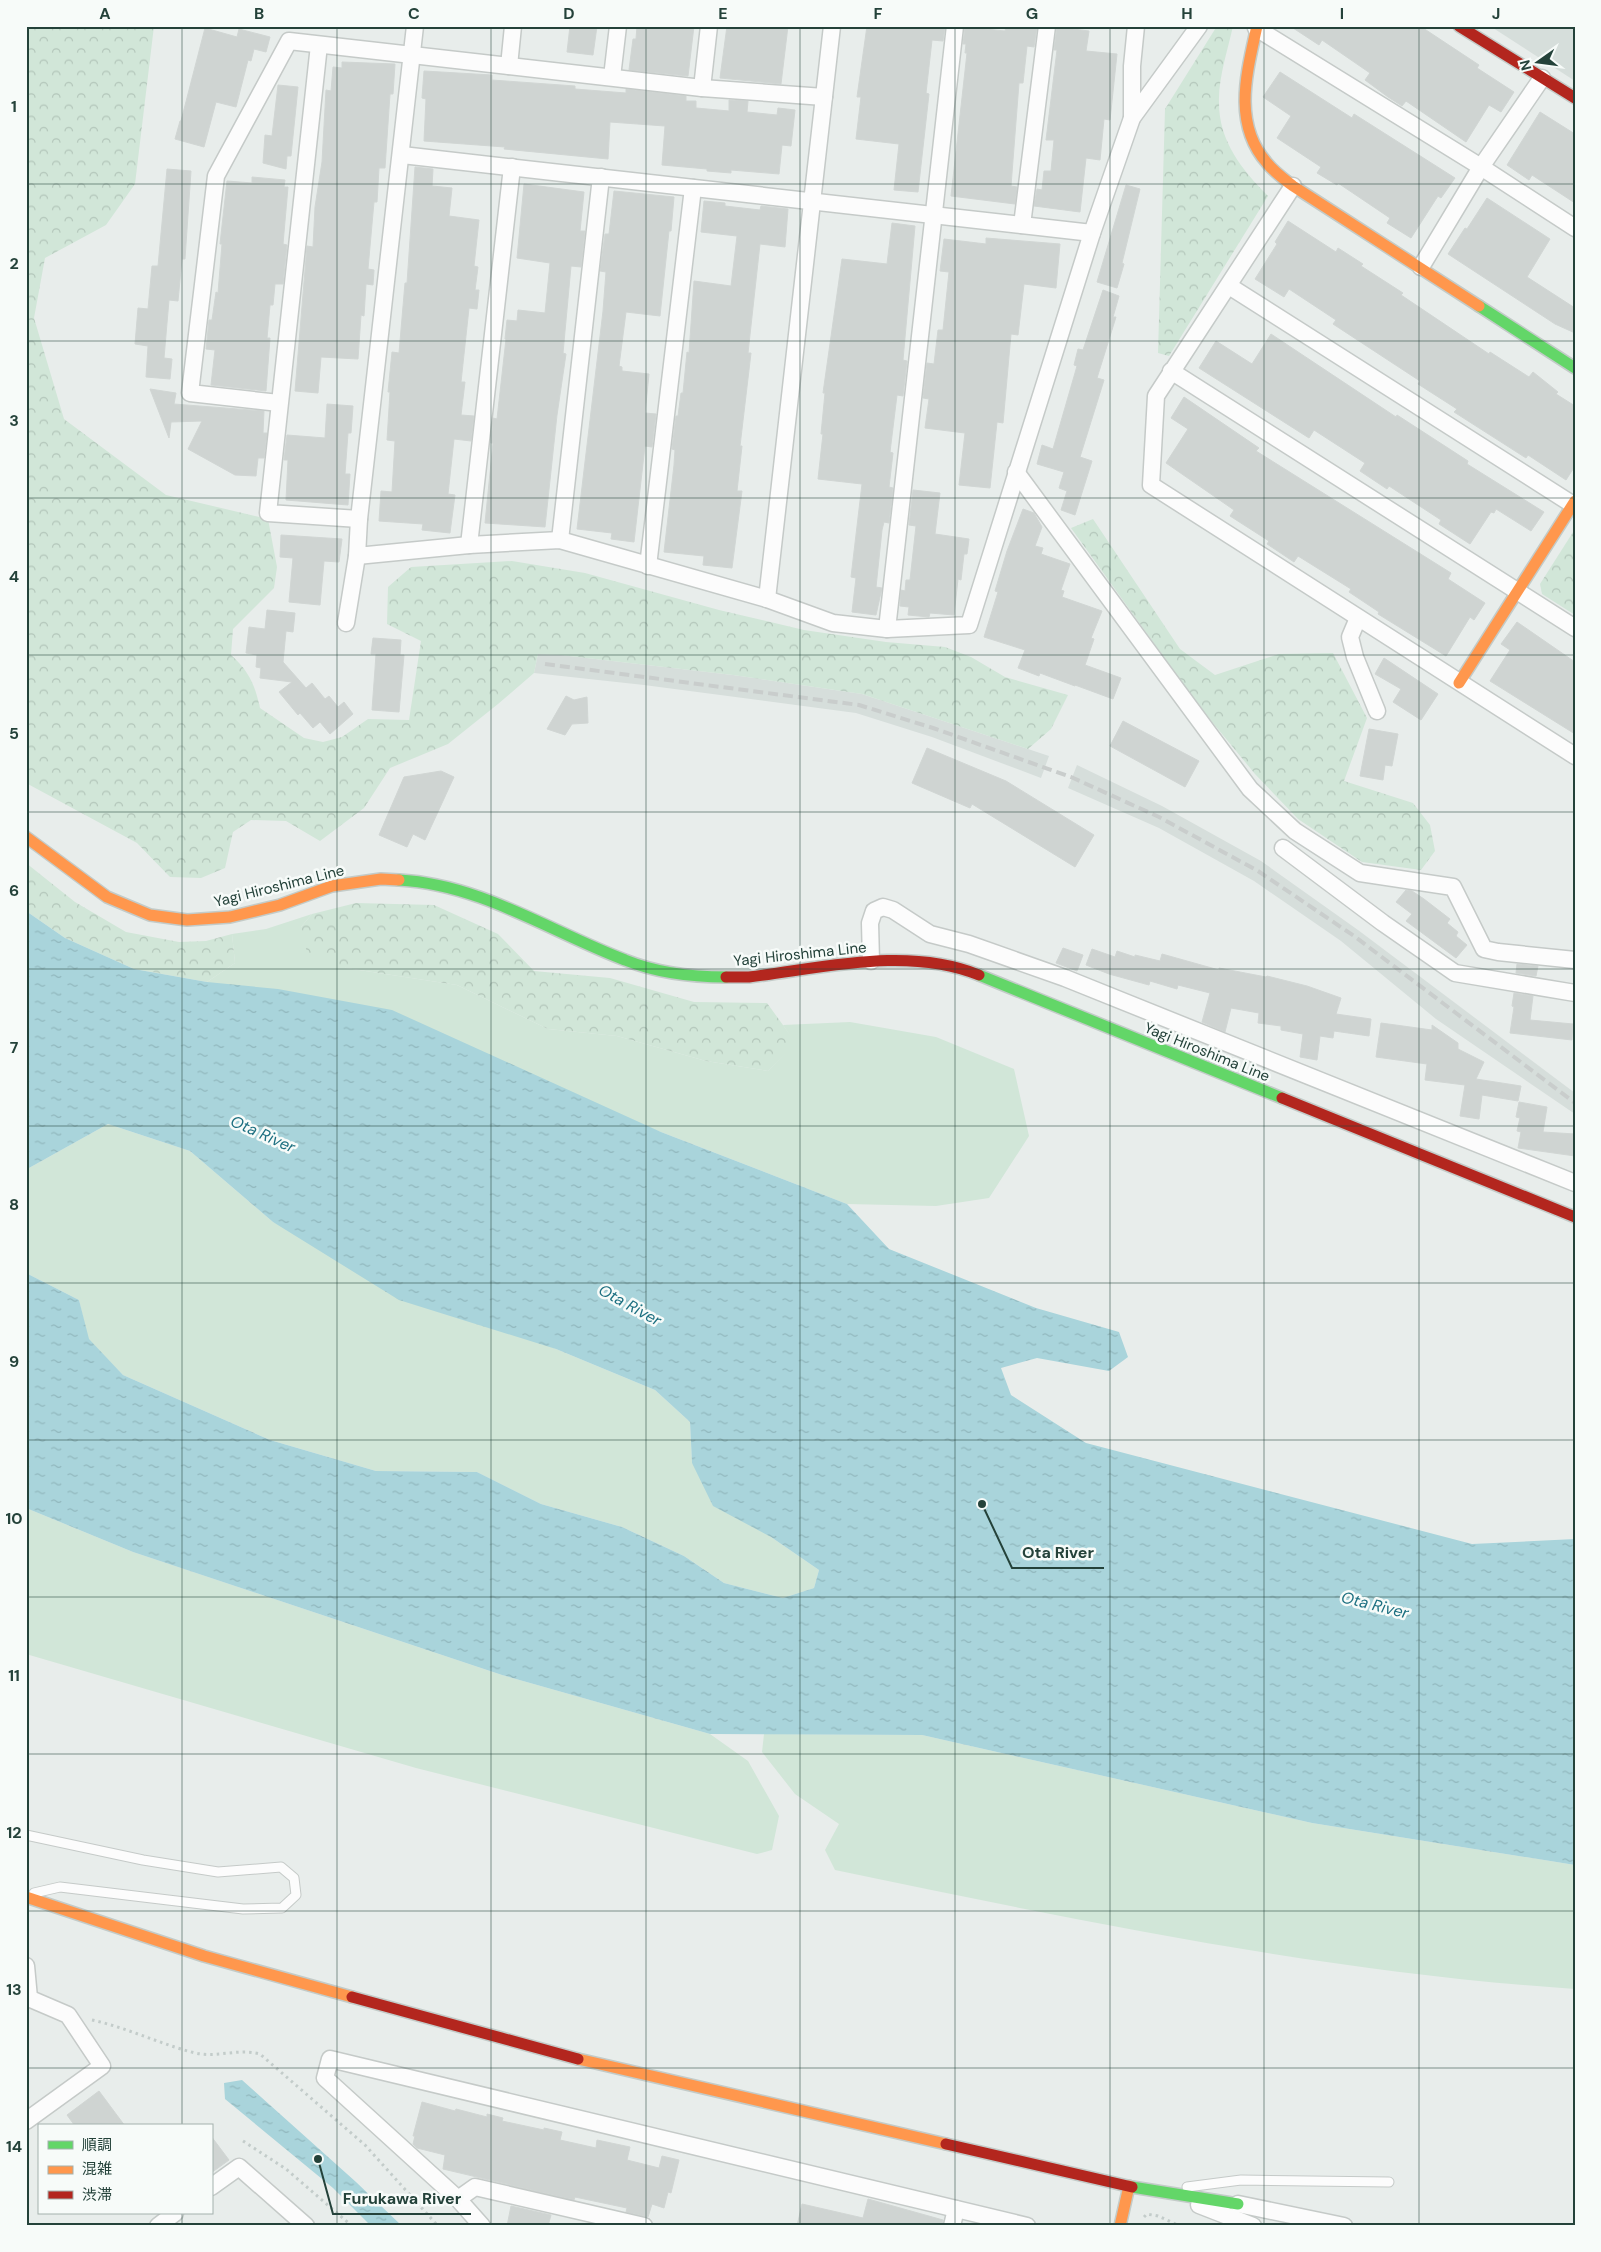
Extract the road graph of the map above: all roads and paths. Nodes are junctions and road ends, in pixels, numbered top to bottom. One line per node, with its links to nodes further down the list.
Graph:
1 (415, 26): 13 (street)
2 (513, 26): 14 (street)
3 (618, 26): 15 (street)
4 (709, 26): 17 (street)
5 (832, 26): 18 (street)
6 (955, 26): 28 (street)
7 (1047, 26): 29 (street)
8 (1136, 26): 20 (street)
9 (1199, 26): 20 (street)
10 (1459, 26): 16 (street)
11 (1257, 27): 23 (street); 25 (street)
12 (319, 45): 13 (street); 36 (street); 36 (street)
13 (412, 56): 14 (street); 21 (street)
14 (509, 66): 15 (street)
15 (612, 78): 17 (street)
16 (1542, 78): 19 (street); 23 (street)
17 (702, 88): 18 (street)
18 (824, 98): 27 (street)
19 (1575, 98)
20 (1132, 118): 31 (street)
21 (402, 155): 22 (street); 39 (street)
22 (512, 167): 24 (street); 41 (street)
23 (1481, 167): 30 (street); 32 (street)
24 (601, 177): 26 (street); 40 (street)
25 (1293, 186): 32 (street); 33 (street)
26 (692, 188): 27 (street); 43 (street)
27 (813, 202): 28 (street); 45 (street)
28 (934, 215): 29 (street); 49 (street)
29 (1022, 225): 31 (street)
30 (1575, 228)
31 (1092, 233): 37 (street)
32 (1421, 267): 34 (street)
33 (1229, 286): 35 (street); 38 (street)
34 (1575, 368)
35 (1171, 371): 44 (street); 46 (street)
36 (279, 403): 39 (street)
37 (1016, 472): 49 (street); 55 (street)
38 (1574, 504): 44 (street)
39 (359, 519): 42 (street)
40 (560, 540): 41 (street); 43 (street)
41 (469, 545): 42 (street)
42 (357, 556): 47 (street)
43 (648, 566): 45 (street)
44 (1517, 591): 48 (street); 50 (street)
45 (767, 599): 49 (street)
46 (1358, 618): 50 (street); 51 (street)
47 (346, 623)
48 (1575, 628)
49 (887, 629)
50 (1459, 682): 52 (street)
51 (1377, 711)
52 (1575, 756)
53 (26, 838): 56 (street, Yagi Hiroshima Line)
54 (1283, 848): 57 (street)
55 (1575, 960)
56 (871, 961): 58 (street); 59 (street, Yagi Hiroshima Line)
57 (1575, 993)
58 (1575, 1183)
59 (1575, 1217)
60 (26, 1835): 61 (lane)
61 (26, 1896): 69 (street)
62 (26, 1966): 63 (street)
63 (28, 1997): 64 (street)
64 (68, 2015): 65 (street); 79 (path)
65 (26, 2122)
66 (243, 2141): 78 (path)
67 (1389, 2182): 70 (lane)
68 (212, 2186): 77 (street)
69 (1129, 2186): 70 (street); 84 (street)
70 (1159, 2190): 72 (street); 86 (street)
71 (458, 2199): 73 (street); 80 (street); 81 (street)
72 (1238, 2204): 87 (street)
73 (956, 2209): 82 (street); 83 (street)
74 (174, 2214): 76 (street)
75 (1140, 2220): 85 (path)
76 (158, 2226)
77 (306, 2226)
78 (352, 2226)
79 (438, 2226)
80 (482, 2226)
81 (644, 2226)
82 (952, 2226)
83 (1028, 2226)
84 (1120, 2226)
85 (1180, 2226)
86 (1253, 2226)
87 (1344, 2226)

